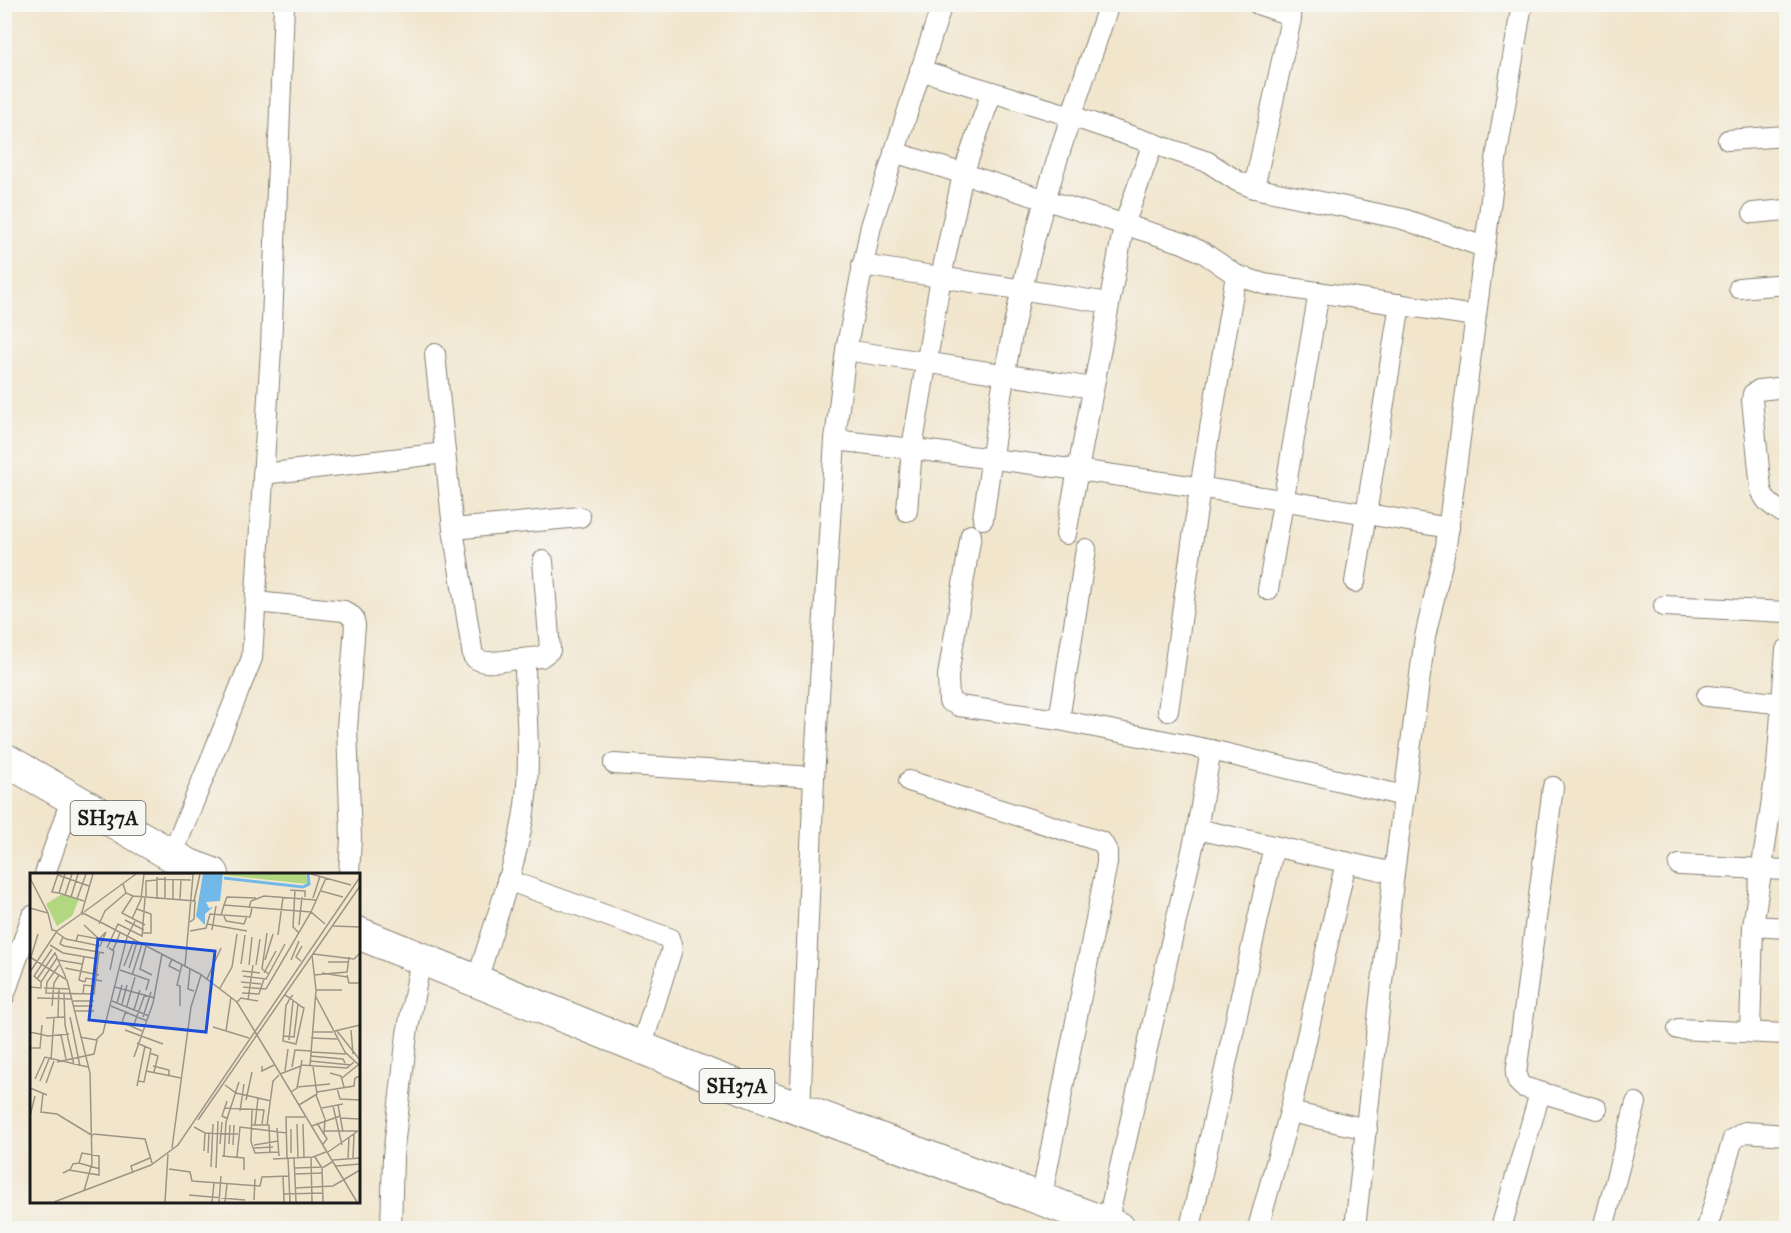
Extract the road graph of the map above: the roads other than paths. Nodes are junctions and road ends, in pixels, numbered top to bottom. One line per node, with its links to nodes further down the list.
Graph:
1 (284, 4): 41 (street)
2 (942, 4): 6 (street)
3 (1108, 4): 8 (street)
4 (1258, 4): 14 (street)
5 (1522, 4): 19 (street)
6 (920, 70): 7 (street); 12 (street)
7 (992, 92): 8 (street); 13 (street)
8 (1071, 116): 11 (street); 15 (street)
9 (1786, 136): 10 (street)
10 (1728, 140)
11 (1153, 143): 14 (street); 18 (street)
12 (894, 152): 13 (street); 20 (street)
13 (963, 174): 15 (street); 22 (street)
14 (1254, 188): 19 (street)
15 (1045, 200): 18 (street); 25 (street)
16 (1786, 210): 17 (street)
17 (1753, 213)
18 (1124, 225): 21 (street); 27 (street)
19 (1484, 247): 29 (street)
20 (862, 265): 22 (street); 30 (street)
21 (1236, 275): 26 (street); 42 (street)
22 (941, 277): 25 (street); 32 (street)
23 (1786, 284): 24 (street)
24 (1739, 288)
25 (1022, 290): 27 (street); 33 (street)
26 (1319, 292): 28 (street); 43 (street)
27 (1109, 303): 35 (street)
28 (1400, 304): 29 (street); 45 (street)
29 (1475, 316): 49 (street)
30 (846, 350): 32 (street); 36 (street)
31 (435, 354): 38 (street)
32 (926, 362): 33 (street); 37 (street)
33 (1005, 375): 35 (street); 39 (street)
34 (1786, 387): 46 (street)
35 (1093, 388): 40 (street)
36 (836, 440): 37 (street); 70 (street)
37 (912, 448): 39 (street); 44 (street)
38 (446, 453): 41 (street); 50 (street)
39 (992, 458): 40 (street); 48 (street)
40 (1077, 471): 42 (street); 51 (street)
41 (263, 474): 57 (street)
42 (1200, 488): 43 (street); 64 (street)
43 (1284, 501): 45 (street); 56 (street)
44 (907, 511)
45 (1366, 513): 49 (street); 55 (street)
46 (1786, 515)
47 (580, 517): 50 (street)
48 (983, 519)
49 (1449, 528): 73 (street)
50 (453, 529): 61 (street)
51 (1066, 534)
52 (971, 535): 65 (street)
53 (1086, 549): 65 (street)
54 (543, 561): 61 (street)
55 (1355, 582)
56 (1269, 590)
57 (256, 602): 77 (street); 84 (street)
58 (1664, 606): 59 (street)
59 (1786, 612)
60 (1786, 650): 63 (street)
61 (521, 660): 86 (street)
62 (1707, 696): 63 (street)
63 (1784, 704): 69 (street)
64 (1168, 711)
65 (1059, 720): 66 (street)
66 (1211, 750): 73 (street); 75 (street)
67 (4, 759): 74 (main road, SH37A)
68 (614, 764): 70 (street)
69 (1782, 766): 80 (street)
70 (814, 777): 101 (street)
71 (909, 781): 105 (street)
72 (1552, 787): 98 (street)
73 (1404, 796): 85 (street)
74 (72, 797): 77 (main road, SH37A); 82 (street)
75 (1197, 829): 76 (street); 106 (street)
76 (1274, 846): 78 (street); 109 (street)
77 (172, 855): 83 (main road, SH37A)
78 (1346, 862): 85 (street); 102 (street)
79 (1679, 865): 80 (street)
80 (1762, 868): 81 (street); 88 (street)
81 (1786, 870)
82 (45, 873)
83 (210, 873)
84 (349, 873)
85 (1394, 873): 103 (street)
86 (507, 880): 92 (street); 97 (street)
87 (30, 922): 93 (street)
88 (1753, 926): 89 (street); 95 (street)
89 (1786, 928)
90 (360, 934): 91 (main road, SH37A)
91 (421, 959): 92 (main road, SH37A); 108 (street)
92 (477, 981): 97 (main road, SH37A)
93 (4, 996)
94 (1678, 1029): 95 (street)
95 (1750, 1032): 96 (street)
96 (1786, 1034)
97 (641, 1048): 101 (main road, SH37A)
98 (1540, 1093): 100 (street); 112 (street)
99 (1636, 1103): 107 (street)
100 (1597, 1109)
101 (800, 1110): 105 (main road, SH37A)
102 (1290, 1112): 103 (street); 110 (street)
103 (1367, 1129): 111 (street)
104 (1786, 1135): 113 (street)
105 (1041, 1200): 106 (main road, SH37A)
106 (1113, 1226)
107 (1609, 1227)
108 (391, 1228)
109 (1190, 1228)
110 (1258, 1228)
111 (1355, 1228)
112 (1501, 1228)
113 (1707, 1228)

